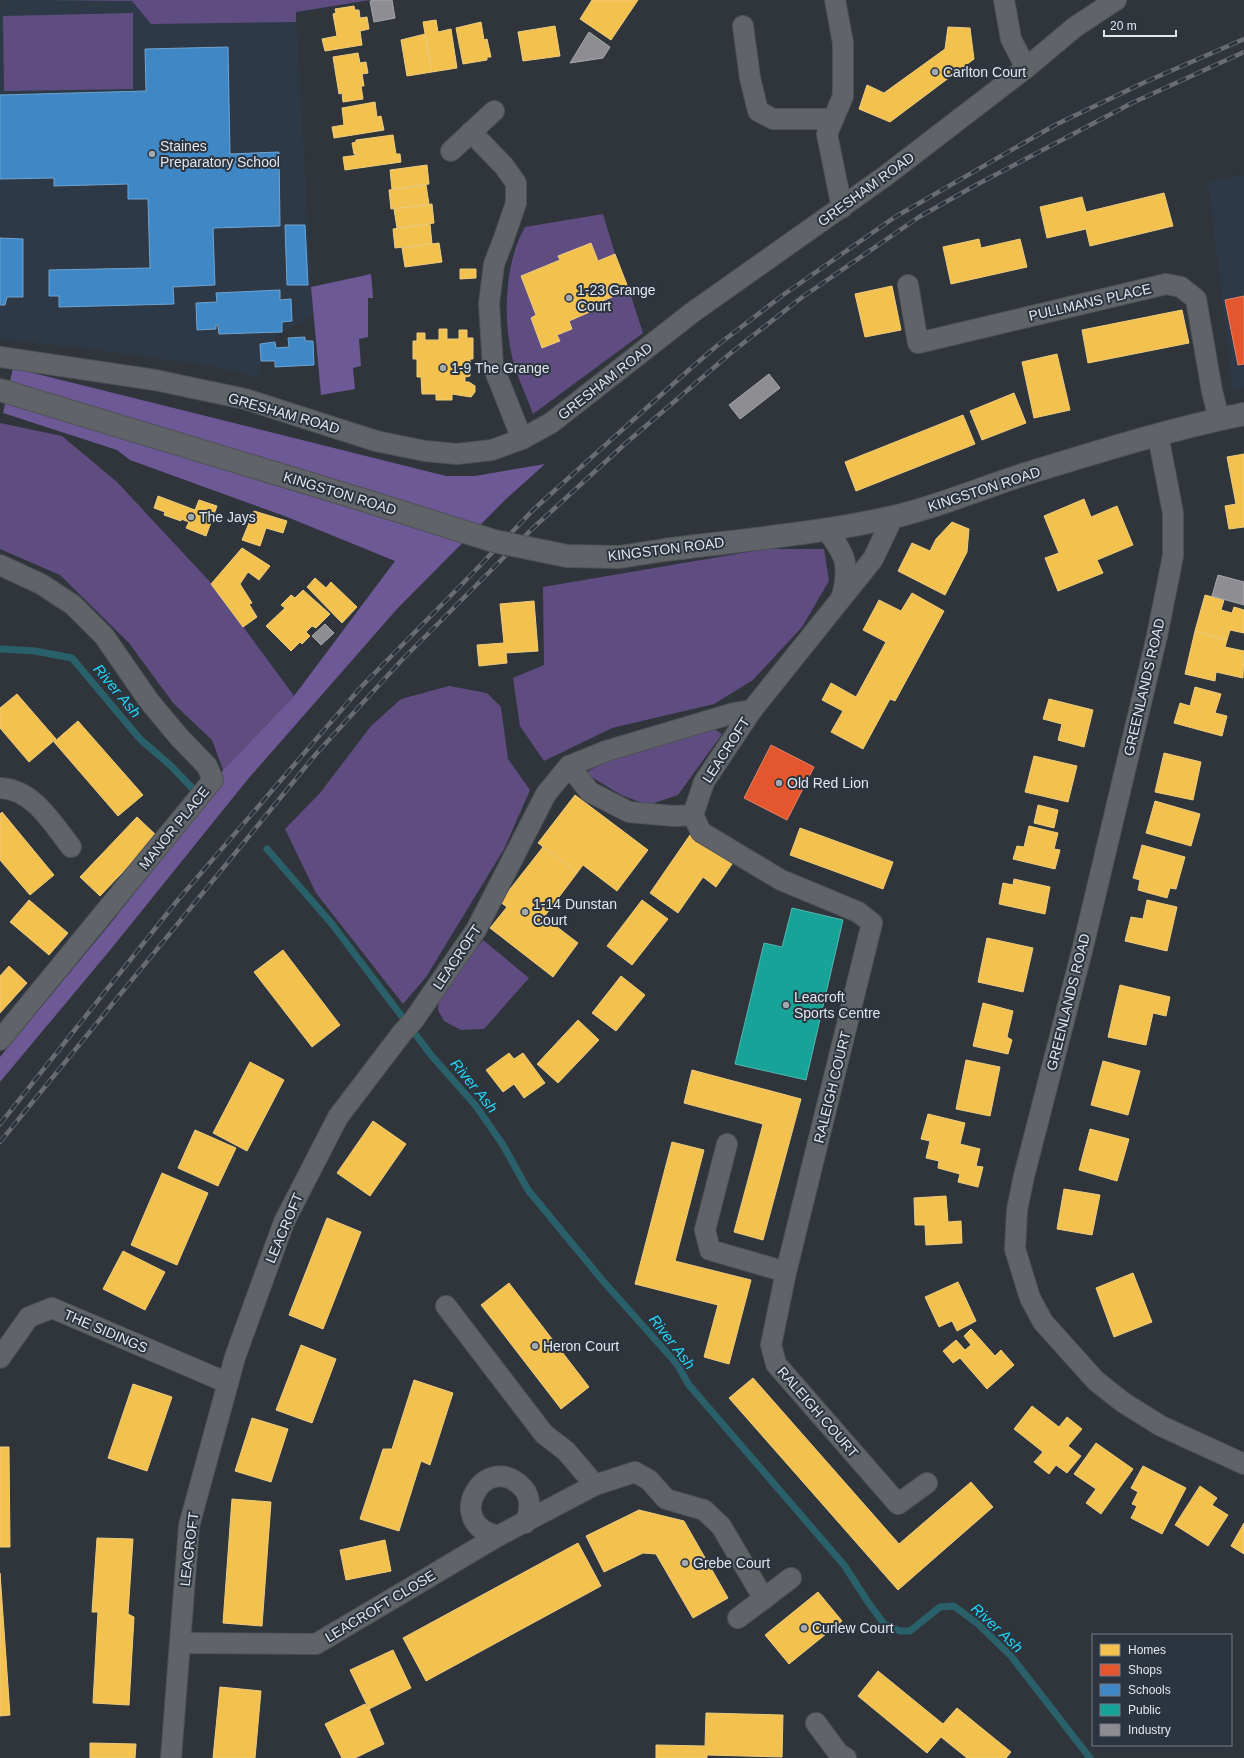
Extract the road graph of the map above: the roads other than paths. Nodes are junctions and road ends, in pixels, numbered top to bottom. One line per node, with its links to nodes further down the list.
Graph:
1 (835, 0): 7 (street)
2 (1004, 0): 5 (street)
3 (1116, 0): 5 (street, GRESHAM ROAD)
4 (743, 26): 7 (street)
5 (1026, 68): 10 (street, GRESHAM ROAD)
6 (494, 111): 8 (street)
7 (833, 119): 10 (street)
8 (471, 132): 9 (street); 17 (street)
9 (451, 151)
10 (842, 208): 17 (street, GRESHAM ROAD)
11 (908, 286): 15 (street, PULLMANS PLACE)
12 (0, 357): 17 (street, GRESHAM ROAD)
13 (0, 390): 19 (street, KINGSTON ROAD, bridge)
14 (1244, 414): 15 (street, KINGSTON ROAD)
15 (1219, 419): 16 (street, KINGSTON ROAD)
16 (1158, 435): 18 (street, KINGSTON ROAD); 33 (street, GREENLANDS ROAD)
17 (522, 439)
18 (893, 517): 19 (street, KINGSTON ROAD); 21 (street, LEACROFT)
19 (826, 529): 21 (street, LEACROFT)
20 (0, 565): 27 (street, MANOR PLACE)
21 (842, 597): 22 (street, LEACROFT)
22 (752, 710): 23 (street, LEACROFT); 25 (street, LEACROFT)
23 (569, 766): 25 (street); 32 (street, LEACROFT)
24 (0, 788): 26 (street)
25 (692, 815): 29 (street, RALEIGH COURT)
26 (71, 847)
27 (0, 1040)
28 (727, 1144): 29 (street)
29 (786, 1272): 34 (street, RALEIGH COURT)
30 (446, 1306): 35 (street)
31 (0, 1358): 32 (street, THE SIDINGS)
32 (228, 1382): 41 (street, LEACROFT)
33 (1244, 1464)
34 (927, 1483)
35 (595, 1486): 36 (street, LEACROFT CLOSE); 39 (street, LEACROFT CLOSE)
36 (525, 1523): 37 (street, LEACROFT CLOSE); 37 (street)
37 (498, 1536): 41 (street, LEACROFT CLOSE)
38 (791, 1578): 39 (street)
39 (764, 1599): 40 (street)
40 (738, 1618)
41 (180, 1643): 44 (street, LEACROFT)
42 (816, 1723): 43 (street)
43 (838, 1757)
44 (171, 1758)

